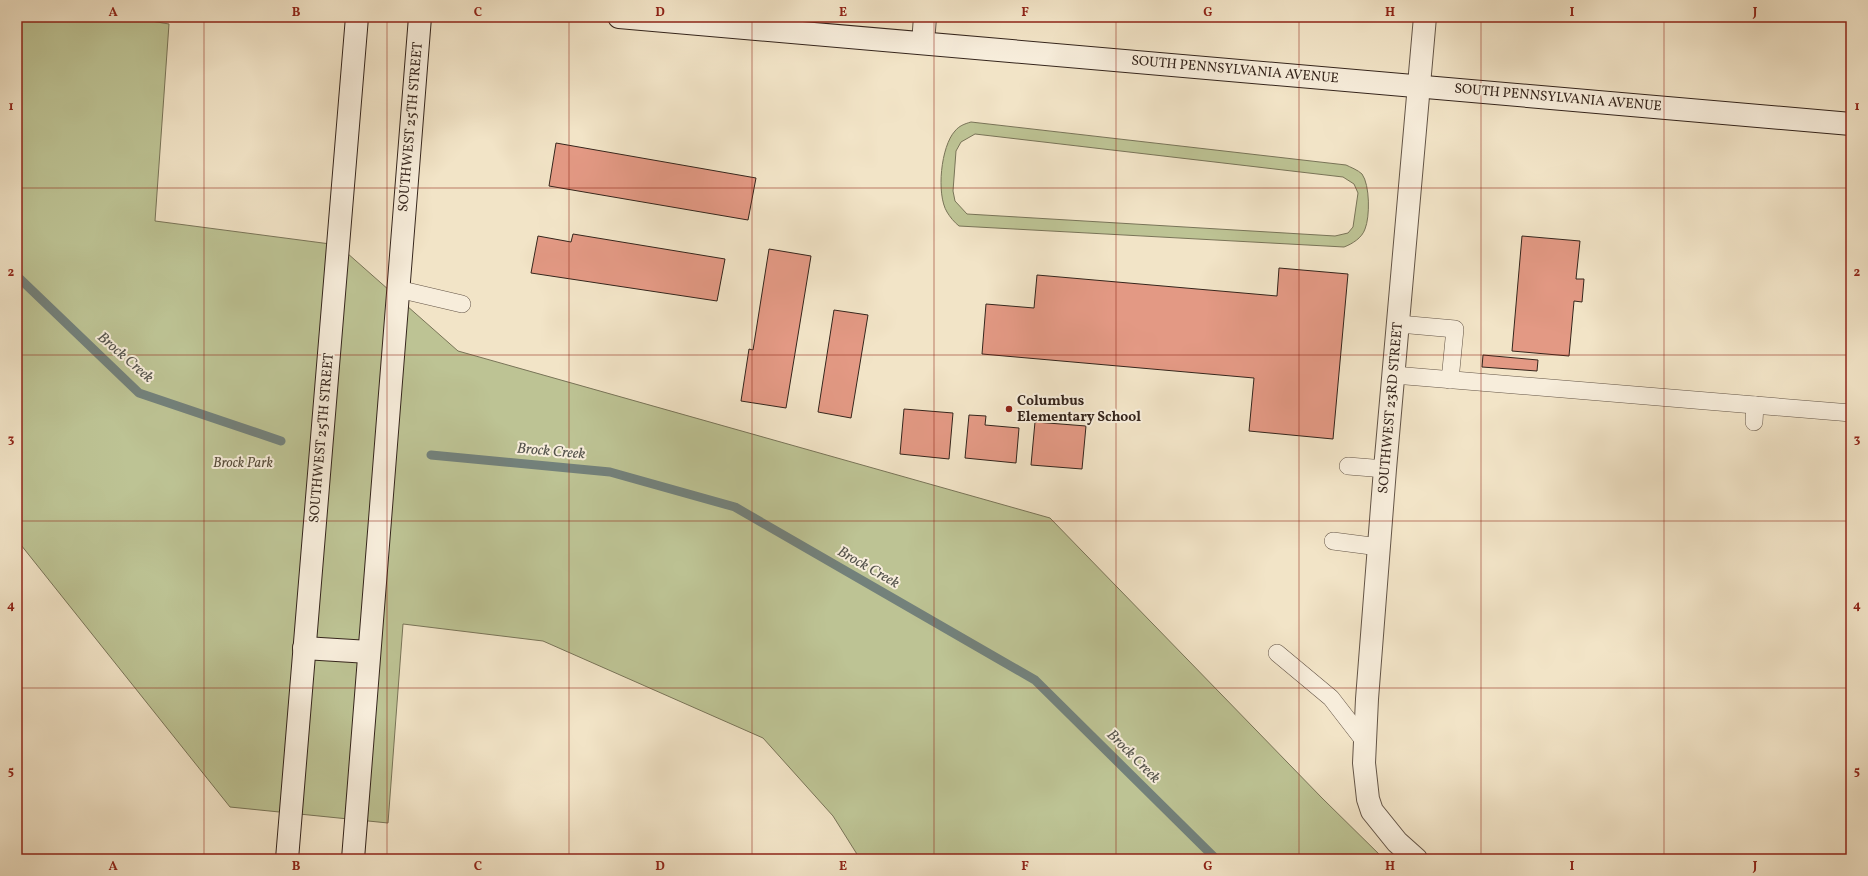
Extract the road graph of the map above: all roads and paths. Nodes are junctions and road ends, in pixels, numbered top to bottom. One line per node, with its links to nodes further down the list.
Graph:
1 (357, 17): 19 (street, SOUTHWEST 25TH STREET)
2 (420, 17): 9 (street, SOUTHWEST 25TH STREET)
3 (619, 17): 6 (street, SOUTH PENNSYLVANIA AVENUE)
4 (925, 17): 6 (street)
5 (1425, 17): 7 (street, SOUTHWEST 23RD STREET)
6 (923, 43): 7 (street, SOUTH PENNSYLVANIA AVENUE)
7 (1419, 86): 8 (street, SOUTH PENNSYLVANIA AVENUE); 11 (street, SOUTHWEST 23RD STREET)
8 (1851, 124)
9 (398, 289): 10 (lane); 20 (street, SOUTHWEST 25TH STREET)
10 (462, 304)
11 (1398, 324): 12 (street, SOUTHWEST 23RD STREET); 13 (lane)
12 (1394, 375): 13 (lane); 16 (street, SOUTHWEST 23RD STREET)
13 (1450, 380): 14 (lane)
14 (1851, 413)
15 (1348, 466): 16 (lane)
16 (1385, 469): 18 (street, SOUTHWEST 23RD STREET)
17 (1333, 541): 18 (lane)
18 (1379, 547): 22 (street, SOUTHWEST 23RD STREET)
19 (304, 648): 20 (street); 23 (street, SOUTHWEST 25TH STREET)
20 (369, 652): 24 (street, SOUTHWEST 25TH STREET)
21 (1278, 653): 22 (lane)
22 (1364, 742): 25 (street, SOUTHWEST 23RD STREET)
23 (287, 859)
24 (353, 859)
25 (1416, 859)

